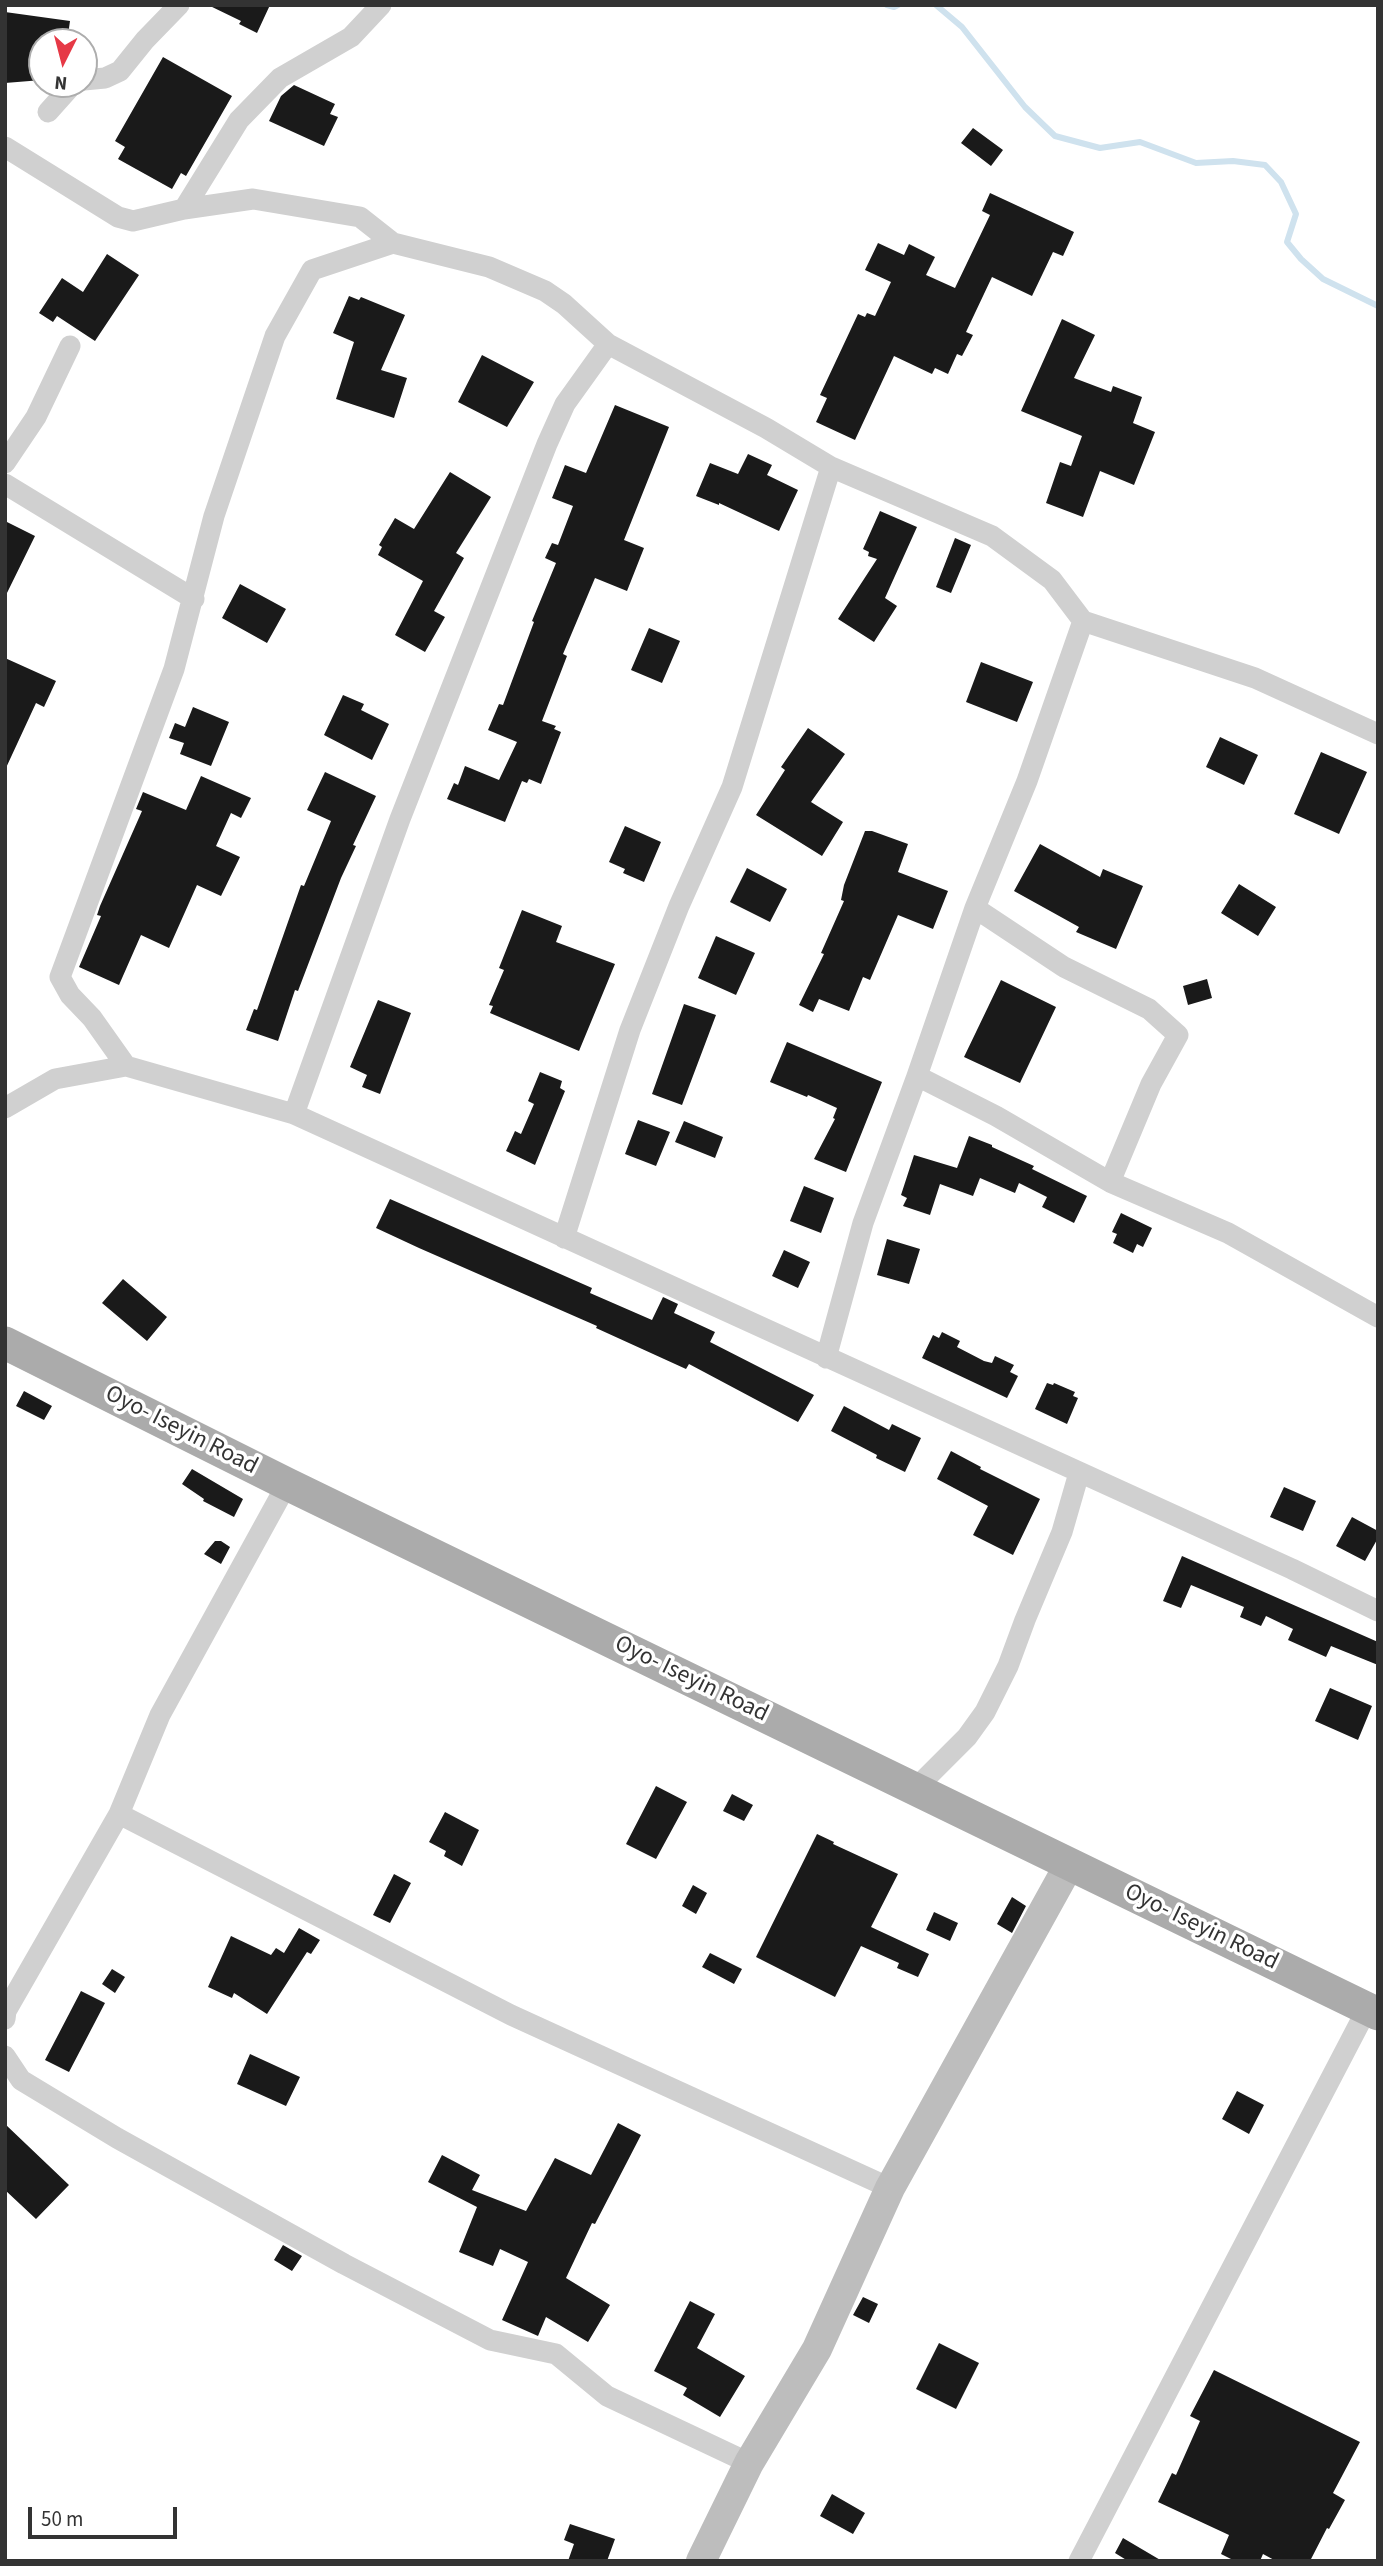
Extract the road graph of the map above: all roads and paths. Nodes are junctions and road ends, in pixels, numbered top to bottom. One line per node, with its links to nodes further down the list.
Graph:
1 (179, 5): 3 (street)
2 (381, 5): 7 (street)
3 (98, 79)
4 (60, 98): 5 (street)
5 (48, 112)
6 (5, 147): 7 (street)
7 (184, 209): 8 (street)
8 (393, 243): 9 (street); 14 (street)
9 (608, 344): 12 (street); 21 (street)
10 (70, 346): 11 (street)
11 (5, 463)
12 (831, 467): 15 (street); 23 (street)
13 (5, 484): 14 (street)
14 (194, 599): 18 (street)
15 (1083, 621): 16 (street); 17 (street)
16 (1378, 734)
17 (975, 908): 19 (street); 22 (street)
18 (126, 1066): 20 (street); 21 (street)
19 (917, 1076): 22 (street); 26 (street)
20 (5, 1108)
21 (294, 1114): 23 (street)
22 (1110, 1182): 24 (street)
23 (564, 1238): 26 (street)
24 (1378, 1317)
25 (5, 1343): 28 (main road, Oyo- Iseyin Road)
26 (826, 1358): 27 (street)
27 (1079, 1472): 29 (street); 30 (street)
28 (287, 1484): 30 (main road, Oyo- Iseyin Road); 31 (street)
29 (1378, 1611)
30 (916, 1788): 32 (main road, Oyo- Iseyin Road)
31 (119, 1814): 34 (street); 36 (street)
32 (1069, 1865): 33 (main road, Oyo- Iseyin Road); 36 (street)
33 (1373, 2011): 39 (street)
34 (5, 2019)
35 (5, 2056): 37 (street)
36 (890, 2188): 37 (street)
37 (749, 2463): 38 (street)
38 (701, 2561)
39 (1079, 2561)

